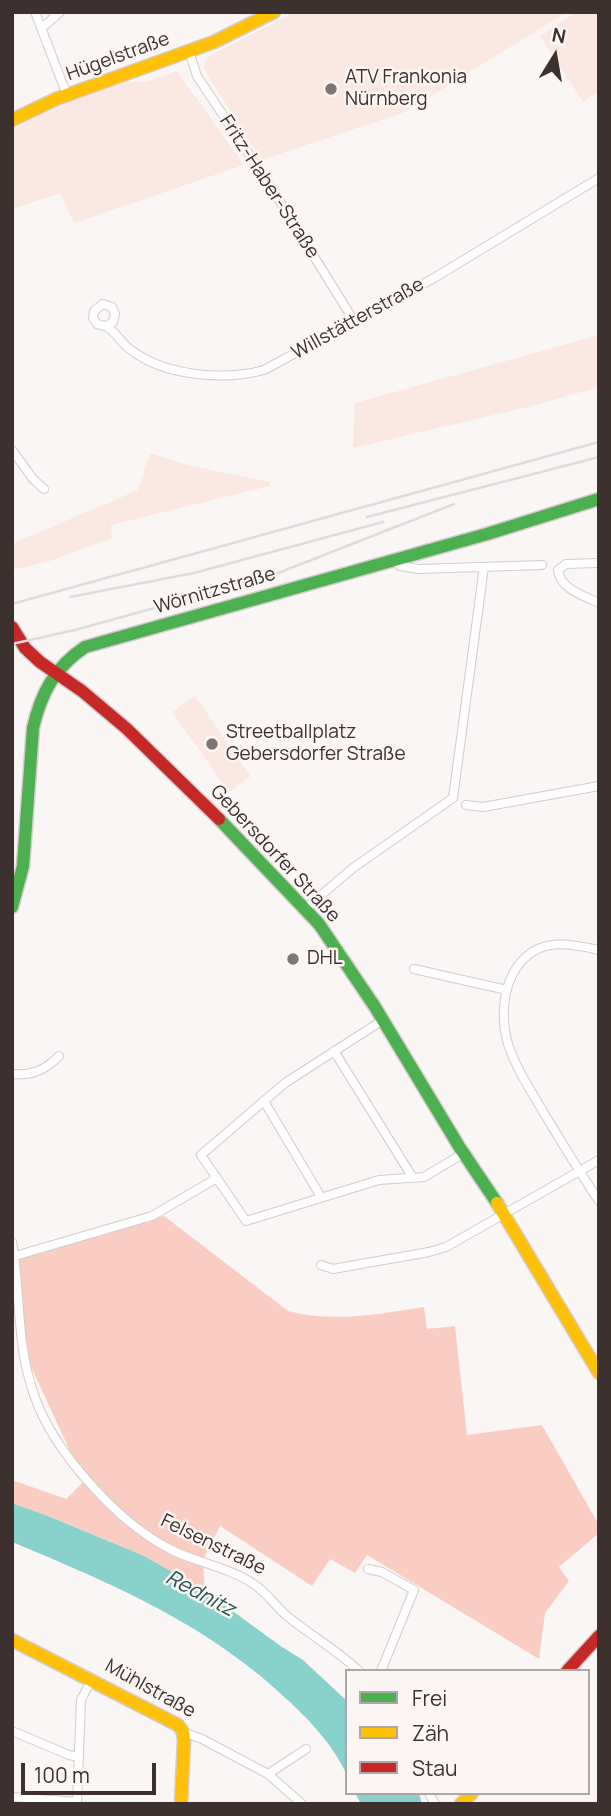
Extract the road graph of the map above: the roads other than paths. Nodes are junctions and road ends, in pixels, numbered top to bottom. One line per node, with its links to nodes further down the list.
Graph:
1 (35, 12): 4 (street)
2 (60, 12): 4 (street)
3 (274, 12): 5 (street, Hügelstraße)
4 (41, 28): 6 (street)
5 (189, 51): 6 (street, Hügelstraße); 9 (street, Fritz-Haber-Straße)
6 (67, 95): 7 (street, Hügelstraße)
7 (12, 120)
8 (599, 178): 9 (street, Willstätterstraße)
9 (354, 321): 10 (street, Willstätterstraße)
10 (107, 326)
11 (12, 450): 12 (street)
12 (44, 489)
13 (599, 499): 14 (street, Wörnitzstraße)
14 (394, 561): 17 (street, Wörnitzstraße); 20 (street, Wörnitzstraße)
15 (599, 563): 18 (street)
16 (542, 565): 17 (street, Wörnitzstraße)
17 (484, 567): 24 (street)
18 (599, 603)
19 (12, 627): 20 (street, Gebersdorfer Straße)
20 (56, 674): 23 (street); 24 (street, Gebersdorfer Straße)
21 (599, 786): 22 (street)
22 (466, 805)
23 (12, 908)
24 (306, 908): 28 (street, Gebersdorfer Straße)
25 (599, 950): 27 (street)
26 (415, 969): 27 (street)
27 (507, 990): 35 (street)
28 (383, 1020): 29 (street); 33 (street, Gebersdorfer Straße)
29 (334, 1051): 32 (street); 37 (street)
30 (58, 1056): 31 (street)
31 (12, 1074)
32 (264, 1101): 36 (street); 38 (street)
33 (464, 1153): 37 (street); 40 (street, Gebersdorfer Straße)
34 (599, 1160): 35 (street)
35 (579, 1171): 39 (street); 40 (street)
36 (217, 1178): 38 (street); 42 (street)
37 (413, 1178): 38 (street)
38 (321, 1197)
39 (599, 1201)
40 (504, 1213): 43 (street); 44 (street, Gebersdorfer Straße)
41 (12, 1242): 42 (street, Felsenstraße)
42 (15, 1256): 48 (street, Felsenstraße)
43 (321, 1265)
44 (599, 1373)
45 (368, 1569): 49 (street)
46 (599, 1636): 50 (street)
47 (12, 1640): 51 (street, Mühlstraße)
48 (356, 1669)
49 (383, 1669)
50 (569, 1669)
51 (92, 1679): 53 (street, Mühlstraße); 55 (street)
52 (12, 1731): 55 (street)
53 (183, 1732): 56 (street, Mühlstraße); 59 (street)
54 (306, 1749): 56 (street)
55 (79, 1757): 58 (street)
56 (268, 1774): 60 (street, Mühlstraße)
57 (12, 1797): 58 (street)
58 (77, 1803)
59 (181, 1804)
60 (302, 1804)

